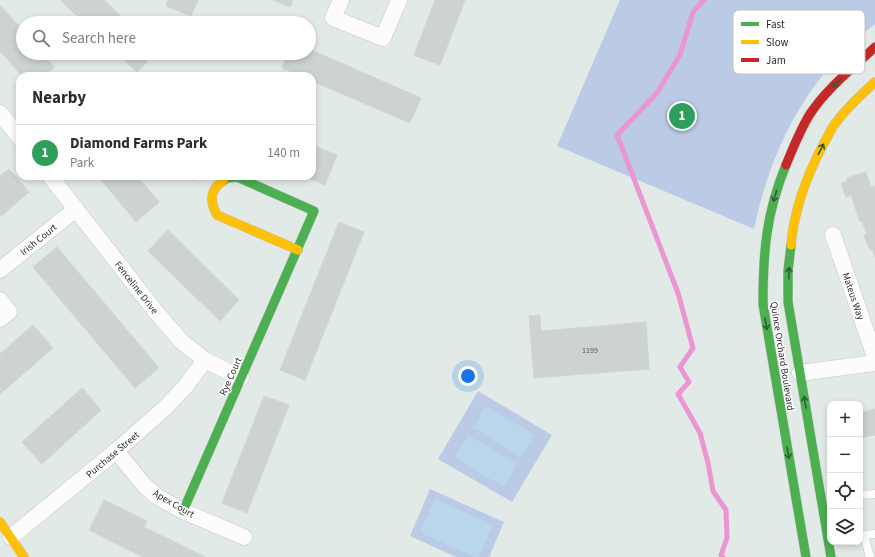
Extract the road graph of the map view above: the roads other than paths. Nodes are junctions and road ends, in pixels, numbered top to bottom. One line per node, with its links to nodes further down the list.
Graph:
1 (341, 0): 2 (street)
2 (399, 0)
3 (875, 47): 4 (street, Quince Orchard Boulevard, one-way to 4)
4 (865, 56)
5 (846, 74): 37 (street, Quince Orchard Boulevard, one-way to 37)
6 (875, 82): 21 (street, Quince Orchard Boulevard, one-way to 6)
7 (0, 113): 8 (street)
8 (16, 133)
9 (53, 180): 12 (street, Fenceline Drive)
10 (224, 180): 14 (street, Rye Court)
11 (244, 180): 14 (street, Rye Court)
12 (76, 209): 15 (street, Irish Court); 19 (street, Fenceline Drive)
13 (833, 235): 18 (street, Mateus Way)
14 (298, 250): 22 (street, Rye Court)
15 (0, 270)
16 (0, 300): 17 (street)
17 (0, 319)
18 (875, 357)
19 (204, 360): 22 (street, Fenceline Drive); 23 (street, Purchase Street)
20 (875, 363): 21 (street)
21 (800, 374): 25 (street, Quince Orchard Boulevard, one-way to 21)
22 (241, 378): 27 (street, Rye Court)
23 (116, 451): 27 (street, Apex Court); 32 (street, Purchase Street)
24 (875, 494): 26 (lane)
25 (822, 495): 29 (street, Quince Orchard Boulevard)
26 (863, 495)
27 (183, 511): 33 (street, Apex Court)
28 (0, 522): 32 (street)
29 (827, 524)
30 (875, 534): 31 (lane)
31 (863, 535)
32 (11, 537): 36 (street)
33 (244, 537)
34 (863, 538): 39 (lane)
35 (830, 545): 38 (street, Quince Orchard Boulevard)
36 (24, 557)
37 (806, 557)
38 (832, 557)
39 (870, 557)

